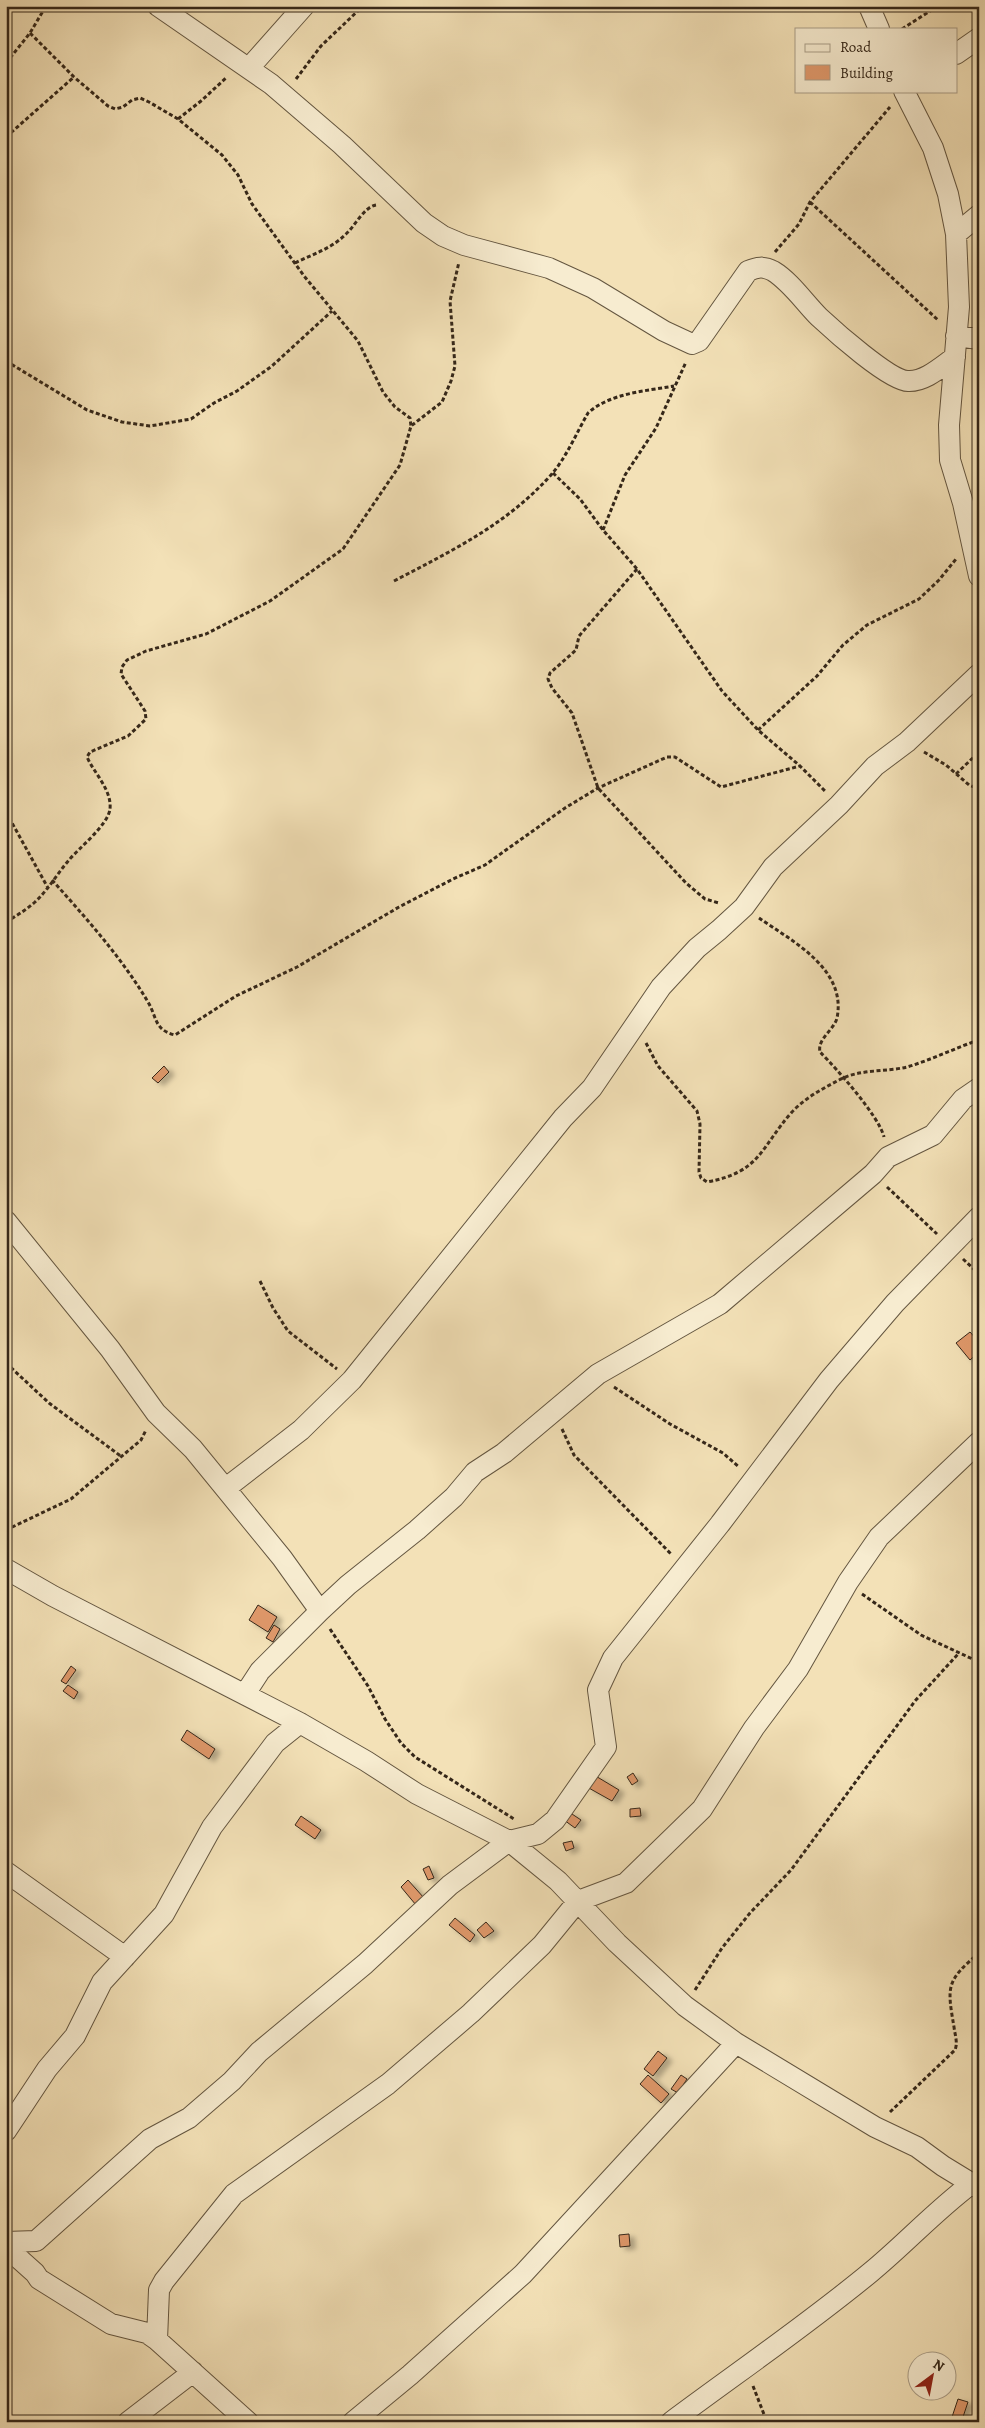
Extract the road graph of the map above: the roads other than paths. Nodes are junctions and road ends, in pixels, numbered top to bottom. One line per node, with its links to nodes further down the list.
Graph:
1 (158, 6): 7 (street)
2 (304, 6): 7 (street)
3 (869, 6): 4 (street)
4 (880, 28)
5 (979, 38): 6 (street)
6 (958, 53)
7 (249, 68): 13 (street)
8 (899, 97): 10 (street)
9 (979, 215): 10 (street)
10 (956, 234): 11 (street)
11 (956, 336): 12 (street); 13 (street)
12 (979, 339)
13 (955, 358): 14 (street)
14 (979, 576)
15 (979, 674): 20 (street)
16 (979, 1088): 22 (street)
17 (979, 1217): 25 (street)
18 (6, 1221): 20 (street)
19 (976, 1448): 27 (street)
20 (226, 1488): 22 (street)
21 (6, 1569): 23 (street)
22 (320, 1611): 23 (street)
23 (245, 1694): 24 (street)
24 (300, 1724): 25 (street); 28 (street)
25 (509, 1841): 27 (street); 32 (street)
26 (6, 1872): 28 (street)
27 (578, 1901): 29 (street); 34 (street)
28 (125, 1957): 30 (street)
29 (736, 2043): 31 (street); 38 (street)
30 (6, 2130)
31 (975, 2186): 39 (street)
32 (6, 2242)
33 (6, 2247): 34 (street)
34 (157, 2340): 35 (street)
35 (193, 2372): 36 (street); 37 (street)
36 (128, 2422)
37 (248, 2422)
38 (353, 2422)
39 (671, 2422)

